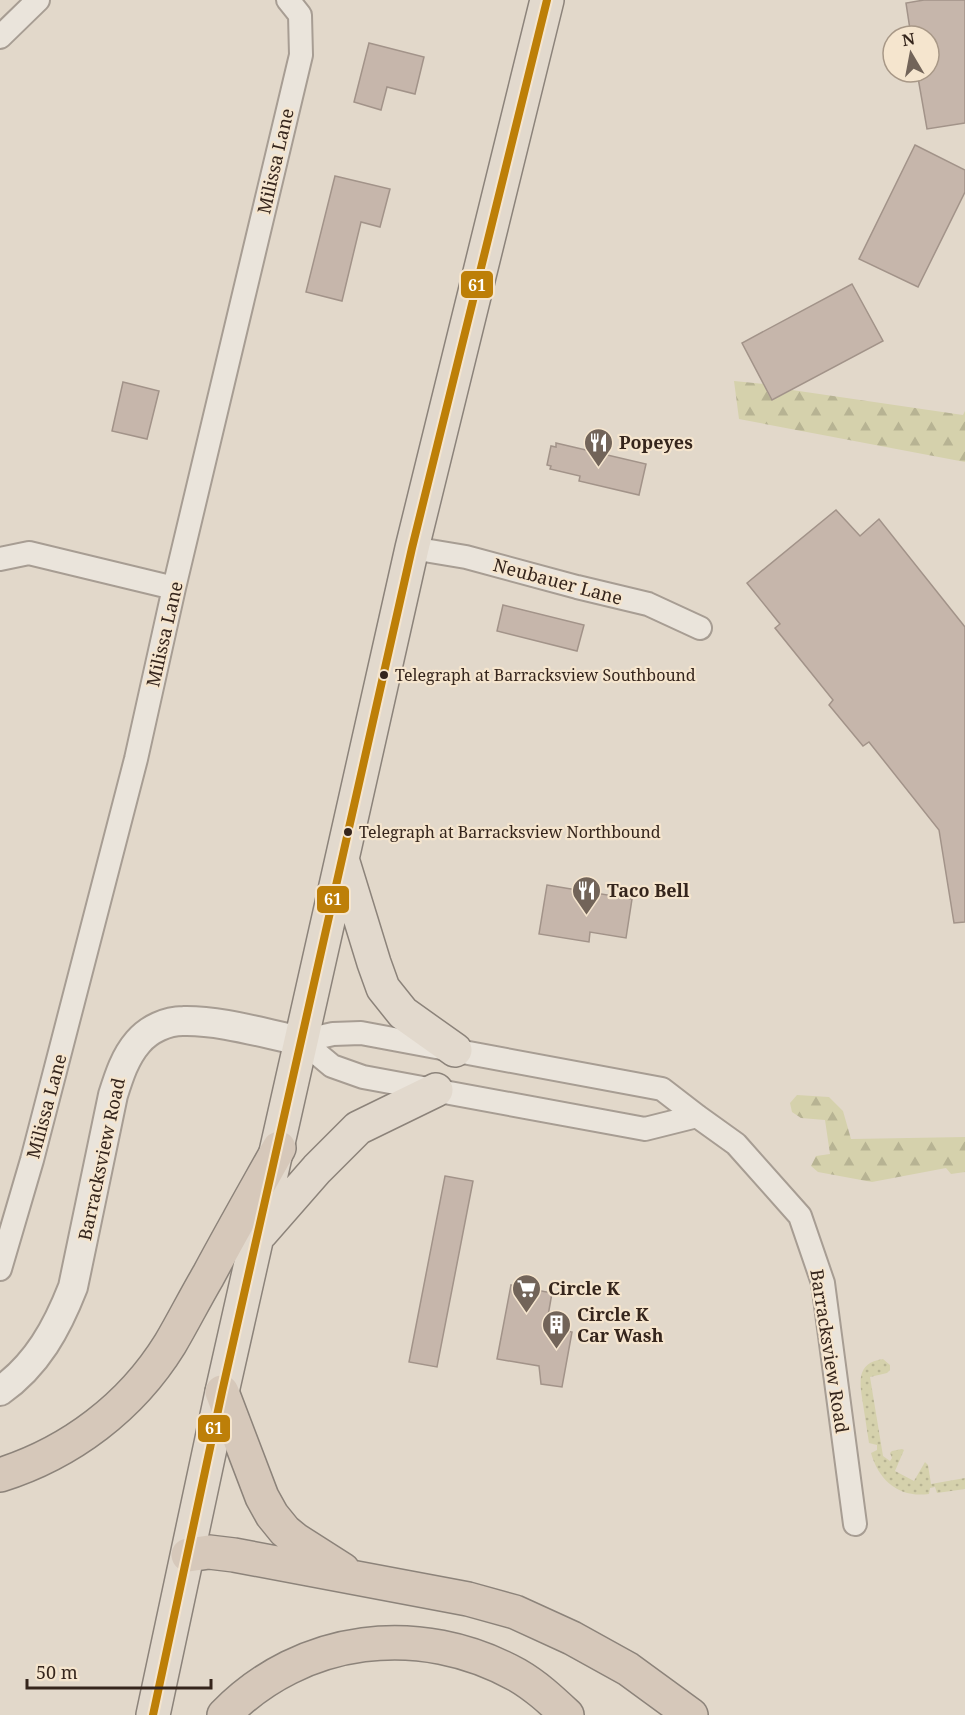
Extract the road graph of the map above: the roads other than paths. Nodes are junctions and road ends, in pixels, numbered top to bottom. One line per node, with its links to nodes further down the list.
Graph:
1 (38, 0): 4 (street)
2 (288, 0): 7 (street, Milissa Lane)
3 (547, 0): 5 (main road)
4 (0, 38)
5 (412, 548): 8 (street, Neubauer Lane); 9 (main road)
6 (0, 559): 7 (street)
7 (174, 588): 16 (street, Milissa Lane)
8 (700, 628)
9 (342, 861): 10 (main road); 11 (main road)
10 (302, 1041): 11 (street, Barracksview Road); 12 (street, Barracksview Road); 14 (main road); 17 (street, Barracksview Road)
11 (455, 1050): 13 (street, Barracksview Road)
12 (436, 1090): 13 (street, Barracksview Road); 15 (main road)
13 (697, 1116): 20 (street, Barracksview Road)
14 (279, 1148): 15 (main road); 19 (highway)
15 (258, 1236): 18 (main road)
16 (0, 1269)
17 (0, 1391)
18 (222, 1392): 21 (main road); 22 (highway)
19 (0, 1475)
20 (855, 1524)
21 (188, 1556): 22 (highway); 23 (main road)
22 (357, 1579): 26 (highway)
23 (153, 1715)
24 (224, 1715): 25 (highway)
25 (567, 1715)
26 (691, 1715)

